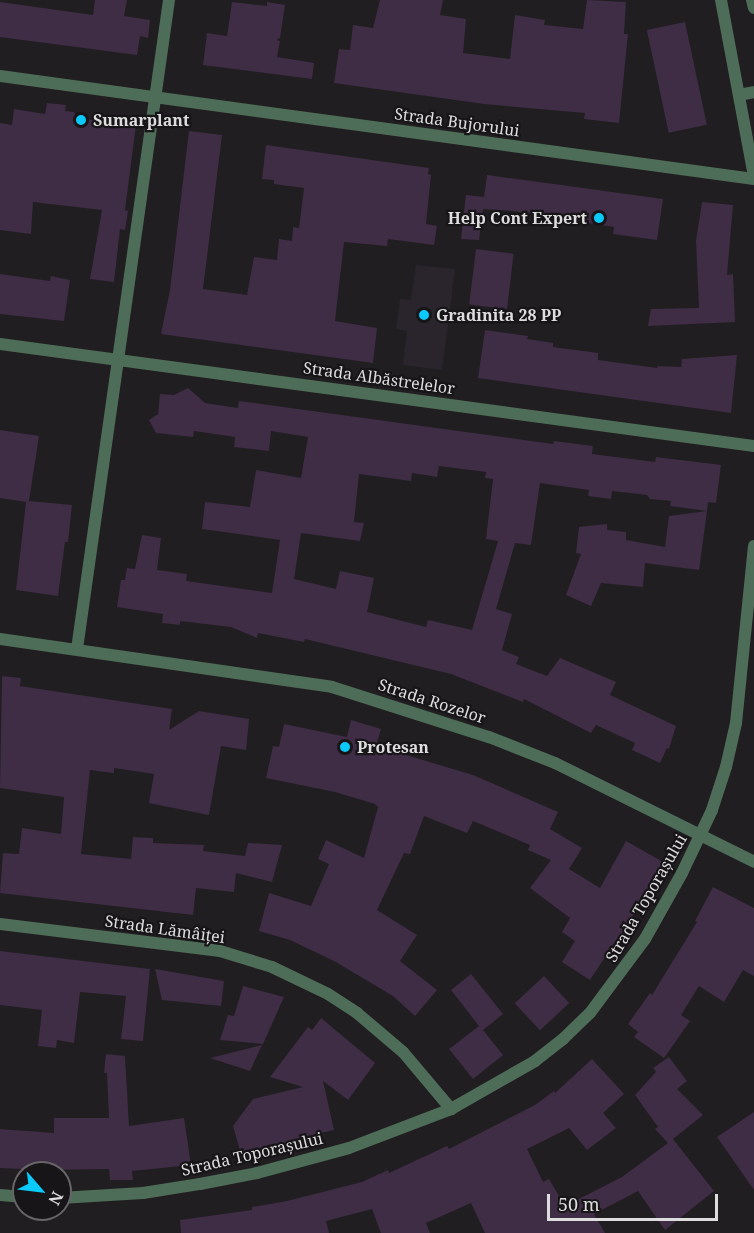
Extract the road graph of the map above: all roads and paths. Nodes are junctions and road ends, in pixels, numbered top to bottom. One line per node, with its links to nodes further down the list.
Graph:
1 (169, 0): 8 (street)
2 (721, 0): 7 (street)
3 (752, 0): 4 (street)
4 (754, 8)
5 (0, 76): 8 (street, Strada Bujorului)
6 (754, 92): 7 (street)
7 (739, 95): 9 (street)
8 (155, 97): 9 (street, Strada Bujorului); 11 (street)
9 (754, 178)
10 (0, 344): 11 (street, Strada Albăstrelelor)
11 (117, 359): 12 (street, Strada Albăstrelelor); 15 (street)
12 (754, 446)
13 (754, 546): 16 (street, Strada Toporașului)
14 (0, 639): 15 (street, Strada Rozelor)
15 (77, 649): 16 (street, Strada Rozelor)
16 (700, 835): 17 (street, Strada Rozelor); 19 (street, Strada Toporașului)
17 (754, 862)
18 (0, 924): 19 (street, Strada Lămâiței)
19 (451, 1109): 20 (street, Strada Toporașului)
20 (72, 1197)

